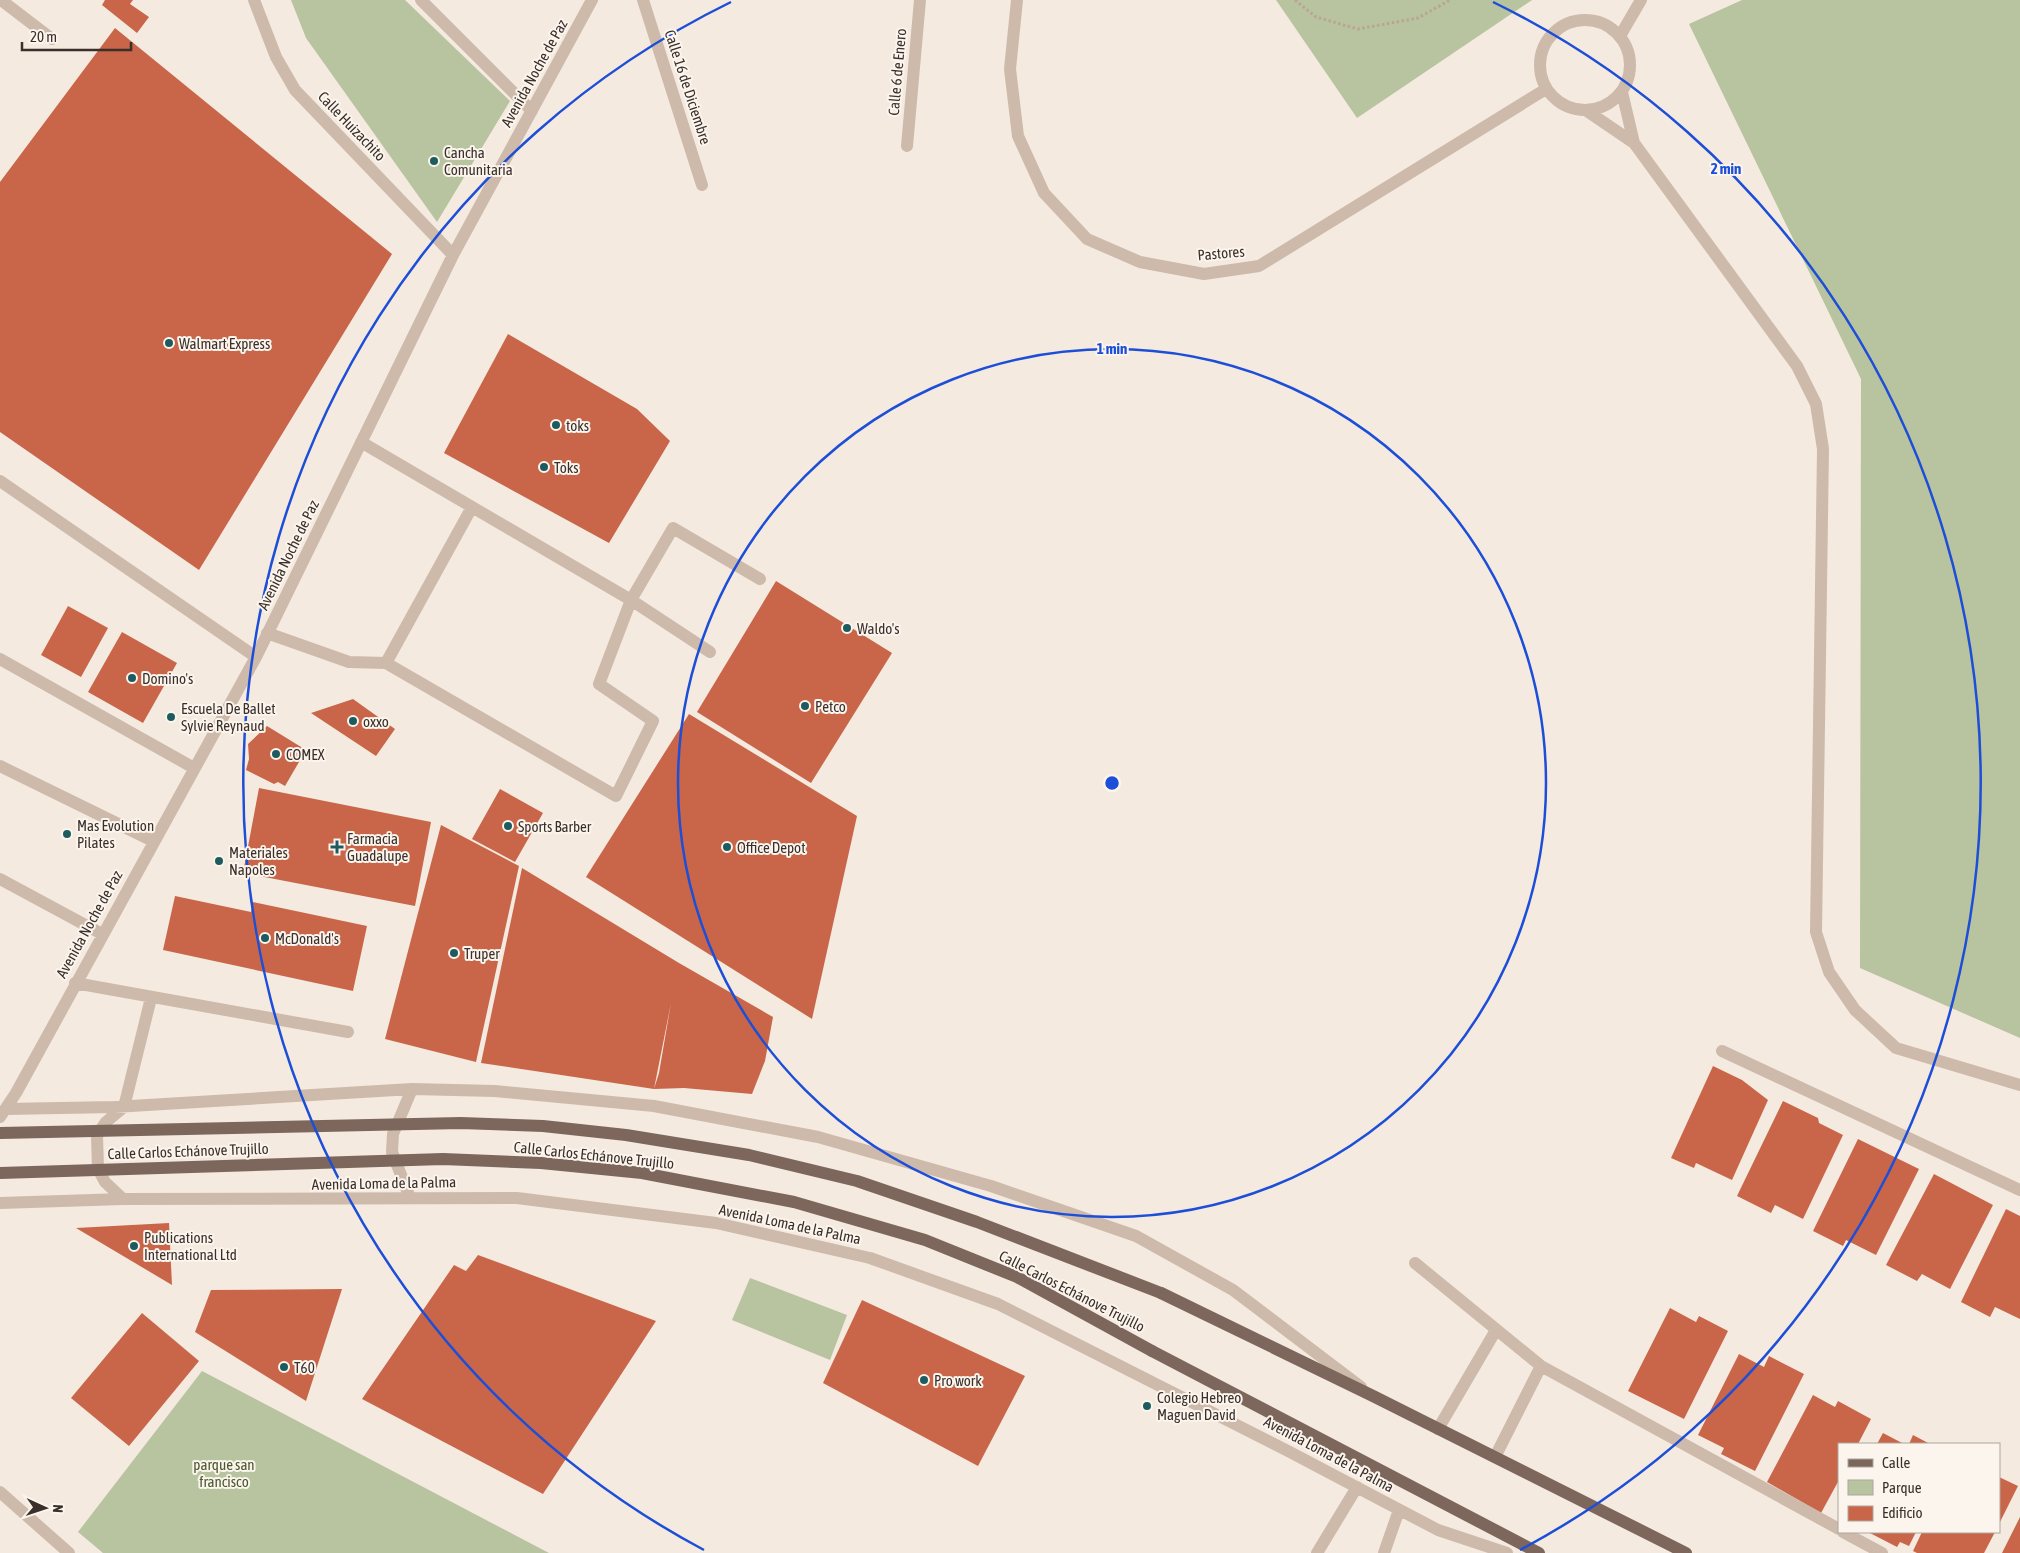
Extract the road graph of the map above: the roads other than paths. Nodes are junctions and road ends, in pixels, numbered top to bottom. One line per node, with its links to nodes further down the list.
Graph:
1 (2, 0): 10 (street)
2 (254, 0): 18 (street, Calle Huizachito)
3 (422, 0): 14 (street)
4 (592, 0): 14 (street, Avenida Noche de Paz)
5 (643, 0): 17 (street, Calle 16 de Diciembre)
6 (920, 0): 16 (street, Calle 6 de Enero)
7 (1017, 0): 11 (street, Pastores)
8 (1641, 0): 9 (street)
9 (1620, 36): 11 (street); 12 (street)
10 (52, 39)
11 (1546, 89): 13 (street)
12 (1622, 92): 13 (street); 15 (street)
13 (1587, 110): 15 (street)
14 (532, 111): 18 (street, Avenida Noche de Paz)
15 (1634, 143): 38 (street)
16 (907, 146)
17 (702, 185)
18 (453, 255): 19 (street, Avenida Noche de Paz)
19 (361, 442): 21 (street); 24 (street, Avenida Noche de Paz)
20 (0, 481): 26 (street)
21 (472, 507): 23 (street); 28 (street)
22 (760, 578): 23 (street)
23 (631, 600): 25 (street); 28 (street)
24 (267, 633): 26 (street, Avenida Noche de Paz); 28 (street)
25 (710, 652)
26 (256, 657): 30 (street, Avenida Noche de Paz)
27 (0, 659): 30 (street)
28 (386, 663)
29 (0, 766): 31 (street)
30 (194, 768): 31 (street, Avenida Noche de Paz)
31 (153, 842): 33 (street, Avenida Noche de Paz)
32 (0, 879): 33 (street)
33 (102, 934): 34 (street, Avenida Noche de Paz)
34 (75, 983): 35 (street); 41 (street, Avenida Noche de Paz)
35 (151, 998): 36 (street); 40 (street)
36 (348, 1032)
37 (1722, 1051): 44 (street)
38 (2020, 1085)
39 (412, 1089): 40 (street); 45 (street); 52 (street)
40 (124, 1107): 41 (street); 46 (street)
41 (3, 1113)
42 (0, 1133): 52 (main road, Calle Carlos Echánove Trujillo, bridge)
43 (0, 1172): 50 (main road, Calle Carlos Echánove Trujillo, bridge)
44 (2020, 1190)
45 (410, 1198): 46 (street, Avenida Loma de la Palma); 55 (street, Avenida Loma de la Palma)
46 (123, 1199): 47 (street, Avenida Loma de la Palma)
47 (0, 1203)
48 (1415, 1263): 49 (street)
49 (1496, 1330): 51 (street); 53 (street)
50 (1152, 1351): 64 (main road, Avenida Loma de la Palma)
51 (1541, 1366): 54 (street); 58 (street)
52 (1373, 1396): 53 (main road)
53 (1438, 1429): 54 (main road)
54 (1496, 1458): 65 (main road)
55 (1357, 1487): 57 (street, Avenida Loma de la Palma); 61 (street)
56 (0, 1492): 60 (street)
57 (1400, 1510): 62 (street); 63 (street, Avenida Loma de la Palma)
58 (1838, 1528)
59 (1845, 1533): 66 (street)
60 (69, 1553)
61 (1317, 1553)
62 (1384, 1553)
63 (1507, 1553)
64 (1539, 1553)
65 (1686, 1553)
66 (1882, 1553)

